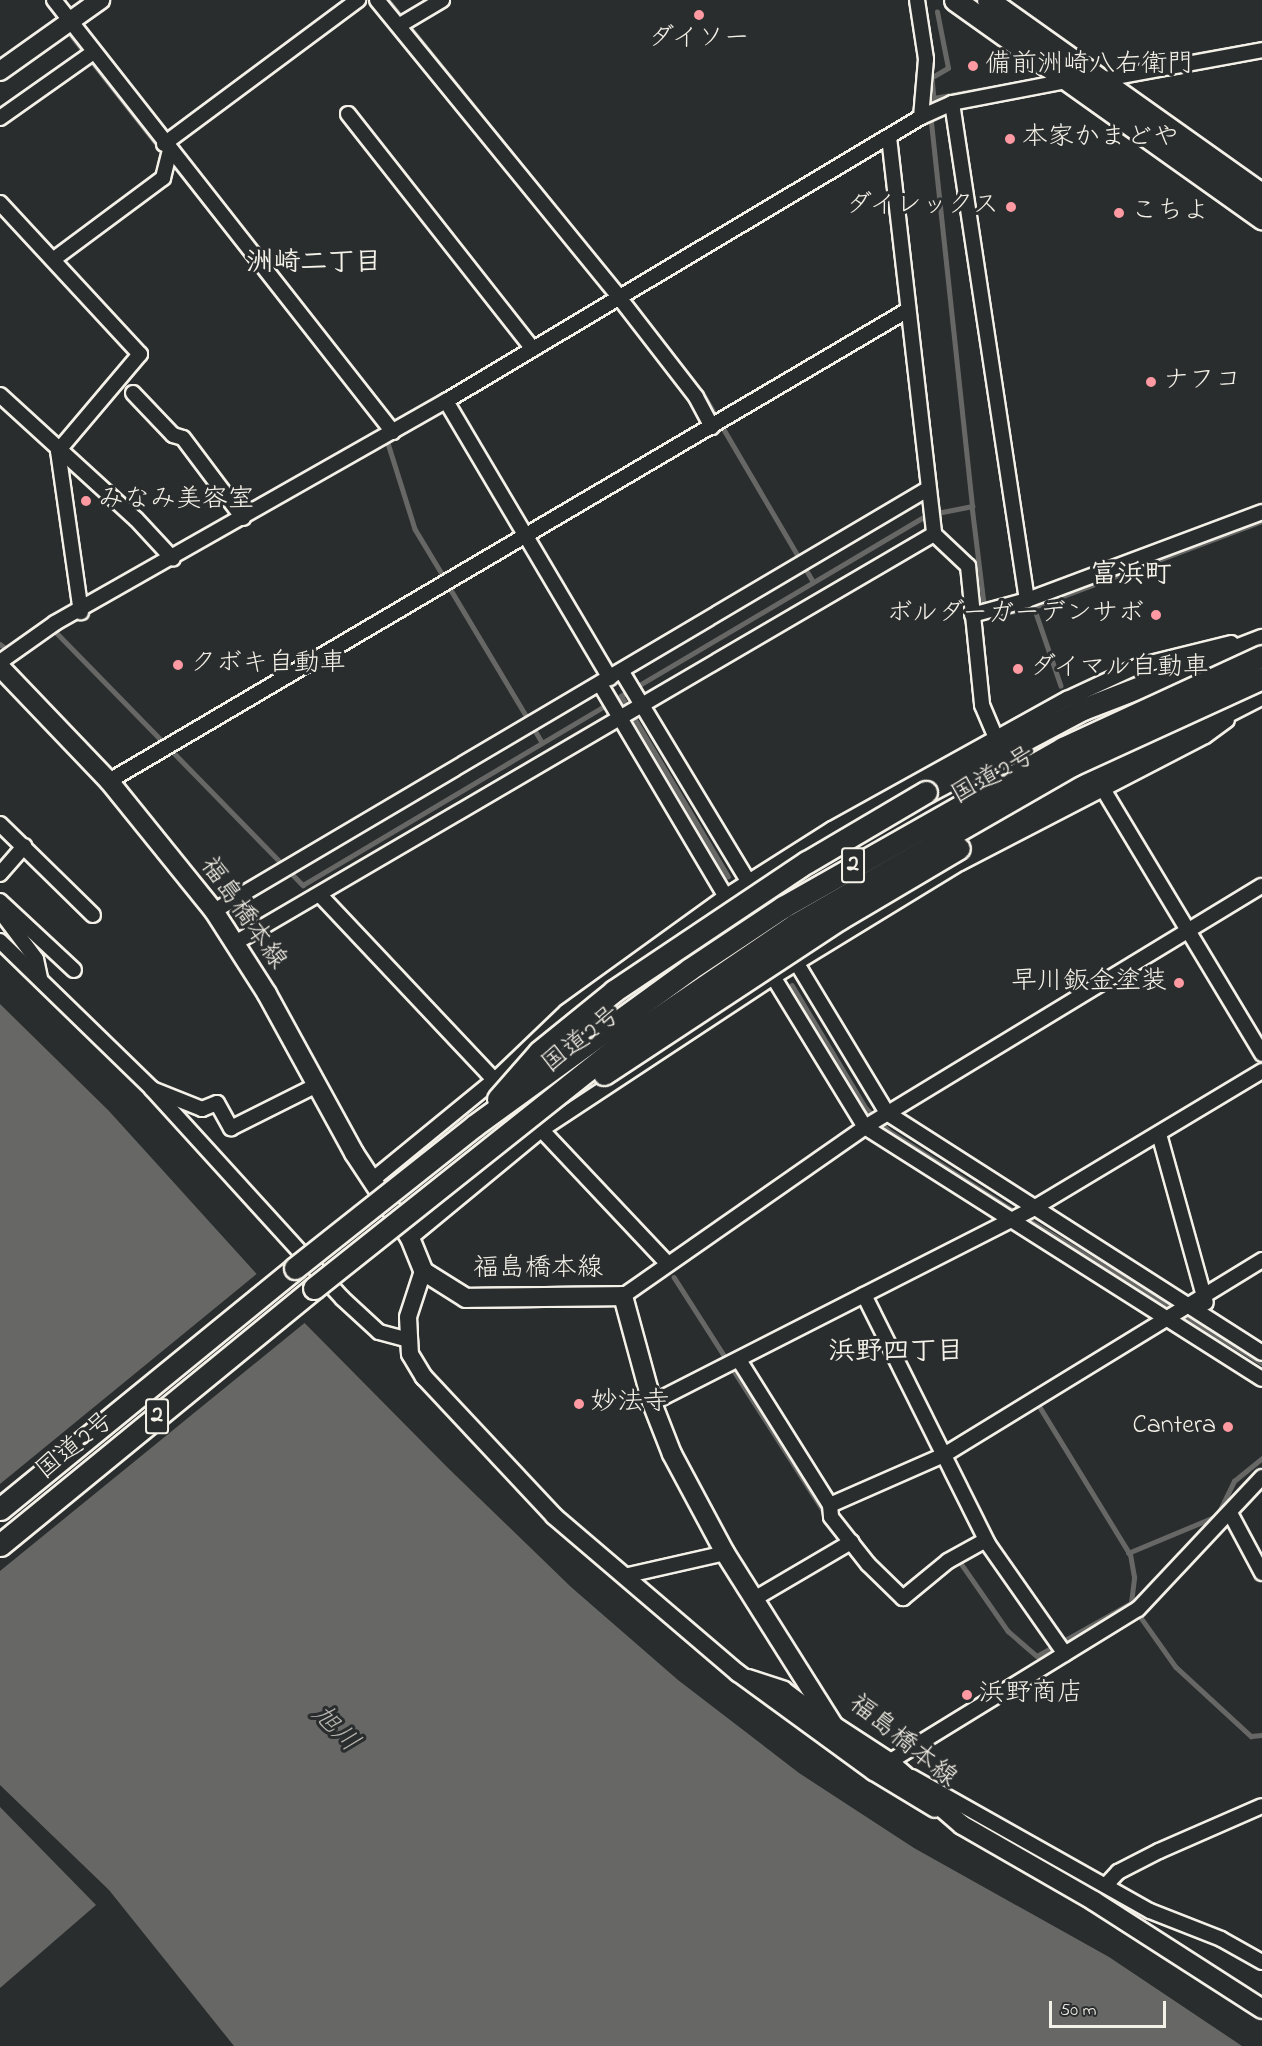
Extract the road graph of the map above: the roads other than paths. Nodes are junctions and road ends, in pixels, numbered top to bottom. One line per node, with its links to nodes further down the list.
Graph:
1 (54, 0): 9 (street)
2 (100, 0): 9 (main road)
3 (358, 0): 21 (street)
4 (377, 0): 10 (street)
5 (442, 0): 10 (street)
6 (917, 0): 18 (street)
7 (955, 0): 15 (main road)
8 (988, 0): 14 (main road)
9 (68, 22): 12 (street); 13 (main road)
10 (404, 23): 26 (street)
11 (1262, 50): 14 (street)
12 (90, 55): 19 (street); 21 (street)
13 (0, 71)
14 (1101, 80): 15 (street); 22 (main road)
15 (1069, 81): 16 (street); 24 (main road)
16 (952, 103): 18 (street); 41 (street)
17 (348, 114): 28 (street)
18 (926, 114): 20 (street)
19 (0, 118)
20 (889, 137): 26 (street); 27 (street)
21 (168, 153): 25 (street); 33 (street)
22 (1262, 195)
23 (0, 203): 25 (street)
24 (1262, 218)
25 (54, 259): 34 (street)
26 (622, 294): 28 (street); 32 (street)
27 (908, 310): 32 (street); 35 (street)
28 (532, 348): 31 (street)
29 (133, 393): 37 (street)
30 (0, 395): 34 (street)
31 (446, 401): 33 (street); 39 (street)
32 (717, 424): 39 (street)
33 (393, 432): 37 (street)
34 (58, 451): 40 (street); 42 (street)
35 (926, 490): 38 (street); 47 (street)
36 (1262, 512): 41 (street)
37 (243, 518): 40 (street)
38 (934, 534): 43 (street); 50 (street)
39 (524, 535): 47 (street); 52 (street)
40 (173, 559): 42 (street)
41 (1027, 600): 43 (street)
42 (81, 612): 46 (street)
43 (972, 615): 51 (street)
44 (1262, 638): 51 (street); 79 (main road, bridge)
45 (1262, 656): 79 (main road, 国道2号 / 2, bridge)
46 (6, 658): 52 (main road, 福島橋本線)
47 (611, 678): 50 (street); 50 (street); 62 (street)
48 (1262, 678): 78 (main road, 国道2号 / 2, bridge)
49 (1262, 693): 53 (street); 78 (main road, bridge)
50 (626, 708): 57 (street); 59 (street); 60 (street)
51 (995, 735): 57 (street)
52 (109, 781): 62 (main road, 福島橋本線)
53 (1103, 789): 65 (street); 68 (street)
54 (0, 824): 55 (street)
55 (24, 846): 56 (street); 64 (street)
56 (0, 873)
57 (748, 882): 60 (street); 68 (street)
58 (1262, 886): 65 (street)
59 (317, 897): 67 (street); 74 (street)
60 (725, 897): 70 (street); 74 (street)
61 (0, 901): 69 (street)
62 (214, 911): 67 (main road, 福島橋本線)
63 (0, 912): 71 (street)
64 (93, 915)
65 (1188, 930): 72 (street); 77 (street)
66 (0, 941): 71 (street)
67 (235, 944): 75 (main road, 福島橋本線)
68 (797, 963): 70 (street); 77 (street)
69 (74, 970)
70 (773, 977): 77 (street); 78 (street)
71 (40, 978): 76 (street)
72 (1262, 1054)
73 (1262, 1071): 80 (street)
74 (497, 1078): 78 (street); 81 (street)
75 (317, 1085): 76 (street); 81 (main road, 福島橋本線)
76 (151, 1088): 94 (street)
77 (876, 1120): 82 (street); 83 (street); 86 (street)
78 (537, 1122): 84 (street); 86 (street); 106 (main road, 国道2号 / 2, bridge)
79 (474, 1126): 102 (main road, 国道2号 / 2, bridge)
80 (1159, 1134): 82 (street); 90 (street)
81 (371, 1181): 84 (main road, 福島橋本線)
82 (1032, 1210): 83 (street); 91 (street)
83 (1013, 1220): 88 (street); 92 (street)
84 (410, 1238): 87 (main road, 福島橋本線)
85 (1262, 1260): 90 (street)
86 (668, 1264): 89 (street)
87 (423, 1271): 89 (main road, 福島橋本線); 94 (street)
88 (864, 1295): 96 (street); 99 (street)
89 (623, 1296): 98 (main road, 福島橋本線)
90 (1204, 1296): 91 (street); 93 (street)
91 (1187, 1305): 92 (street); 93 (street)
92 (1169, 1318): 97 (street); 99 (street)
93 (1211, 1321): 95 (street)
94 (406, 1339): 109 (street)
95 (1262, 1353)
96 (734, 1363): 98 (street); 101 (street)
97 (1262, 1378)
98 (652, 1403): 107 (main road, 福島橋本線)
99 (944, 1455): 101 (street); 104 (street)
100 (1262, 1478): 103 (street)
101 (830, 1505): 105 (street)
102 (0, 1509)
103 (1230, 1513): 108 (street); 111 (street)
104 (987, 1540): 105 (street); 111 (street)
105 (848, 1544): 110 (street)
106 (0, 1545)
107 (725, 1553): 109 (street); 110 (main road, 福島橋本線)
108 (1262, 1573)
109 (624, 1576): 112 (street)
110 (754, 1599): 113 (main road, 福島橋本線)
111 (1061, 1649): 114 (street)
112 (738, 1673): 113 (street); 117 (street)
113 (834, 1726): 114 (main road, 福島橋本線)
114 (889, 1762): 115 (main road, 福島橋本線)
115 (905, 1774): 117 (main road, 福島橋本線); 118 (street)
116 (1262, 1806): 118 (street)
117 (962, 1825): 120 (main road, 福島橋本線)
118 (1106, 1885): 119 (street)
119 (1262, 1962)
120 (1262, 2009)

